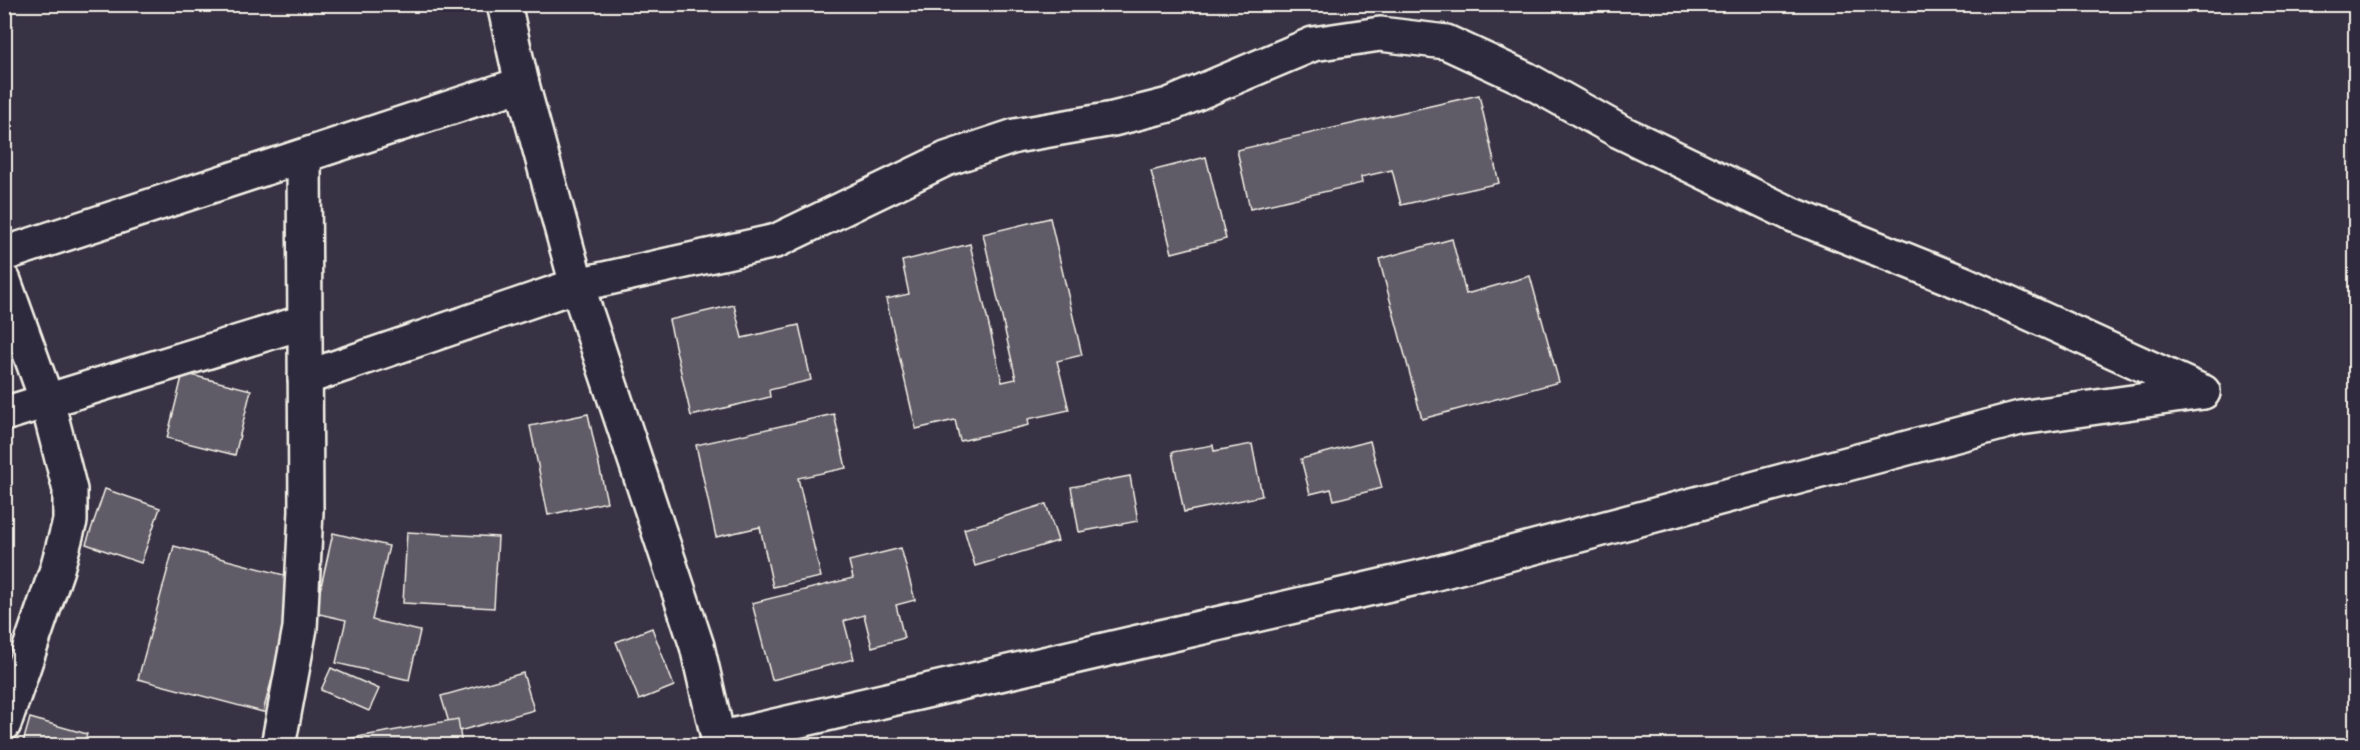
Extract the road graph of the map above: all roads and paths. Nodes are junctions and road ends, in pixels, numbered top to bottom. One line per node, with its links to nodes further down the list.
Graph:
1 (504, 4): 2 (street)
2 (522, 84): 3 (street); 6 (street)
3 (304, 157): 4 (street); 7 (street)
4 (4, 254)
5 (4, 281): 9 (street)
6 (576, 285): 8 (street); 12 (street); 12 (street)
7 (304, 322): 8 (street); 9 (street)
8 (305, 378): 13 (street)
9 (46, 401): 10 (street); 11 (street)
10 (4, 414)
11 (4, 724)
12 (719, 742)
13 (278, 746)

